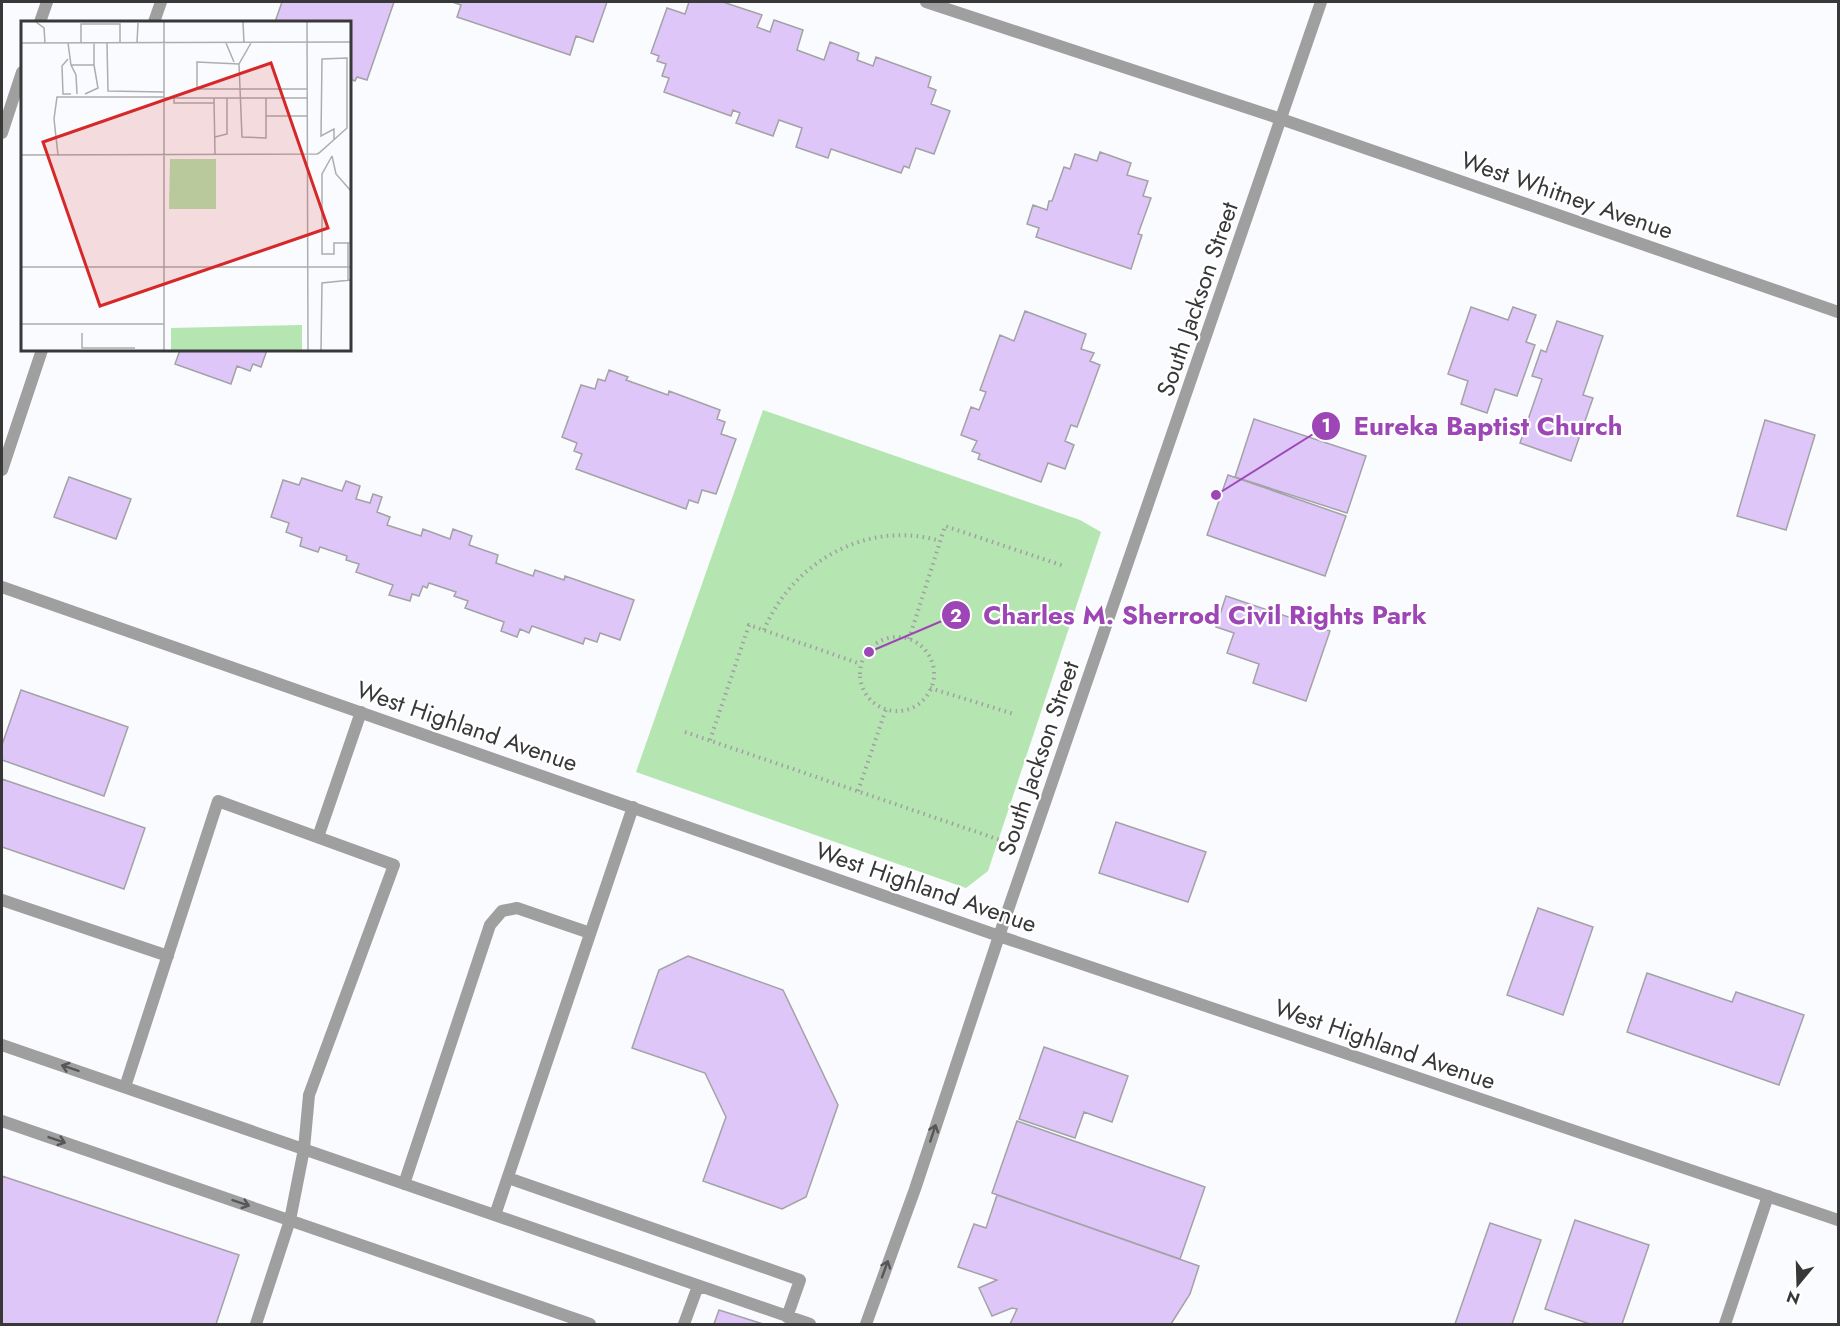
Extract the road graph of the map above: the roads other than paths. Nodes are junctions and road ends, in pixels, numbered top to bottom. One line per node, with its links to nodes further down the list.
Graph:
1 (47, 2): 5 (street)
2 (161, 2): 6 (street)
3 (926, 2): 8 (street, West Whitney Avenue)
4 (1321, 2): 8 (street, South Jackson Street)
5 (40, 21)
6 (154, 21)
7 (21, 75): 9 (street)
8 (1281, 118): 10 (street, West Whitney Avenue); 19 (street, South Jackson Street)
9 (2, 133)
10 (1839, 312)
11 (42, 351): 12 (street)
12 (2, 470)
13 (2, 587): 14 (street, West Highland Avenue)
14 (361, 712): 15 (street, West Highland Avenue); 16 (street)
15 (633, 807): 18 (street); 19 (street, West Highland Avenue)
16 (318, 837): 20 (street); 24 (street)
17 (2, 900): 20 (street)
18 (590, 933): 25 (street); 26 (street)
19 (999, 936): 27 (street, West Highland Avenue); 37 (street, South Jackson Street, one-way to 19)
20 (168, 956): 22 (street)
21 (2, 1045): 22 (street, one-way to 21)
22 (125, 1088): 24 (street)
23 (2, 1121): 29 (street, one-way to 29)
24 (304, 1149): 26 (street); 29 (street)
25 (508, 1178): 28 (street); 32 (street)
26 (404, 1184): 28 (street)
27 (1768, 1196): 30 (street, West Highland Avenue); 38 (street)
28 (495, 1215): 31 (street)
29 (290, 1220): 33 (street); 34 (street)
30 (1839, 1220)
31 (698, 1286): 32 (street); 35 (street)
32 (787, 1317): 36 (street)
33 (256, 1324)
34 (590, 1324)
35 (684, 1324)
36 (810, 1324)
37 (866, 1324)
38 (1725, 1324)

